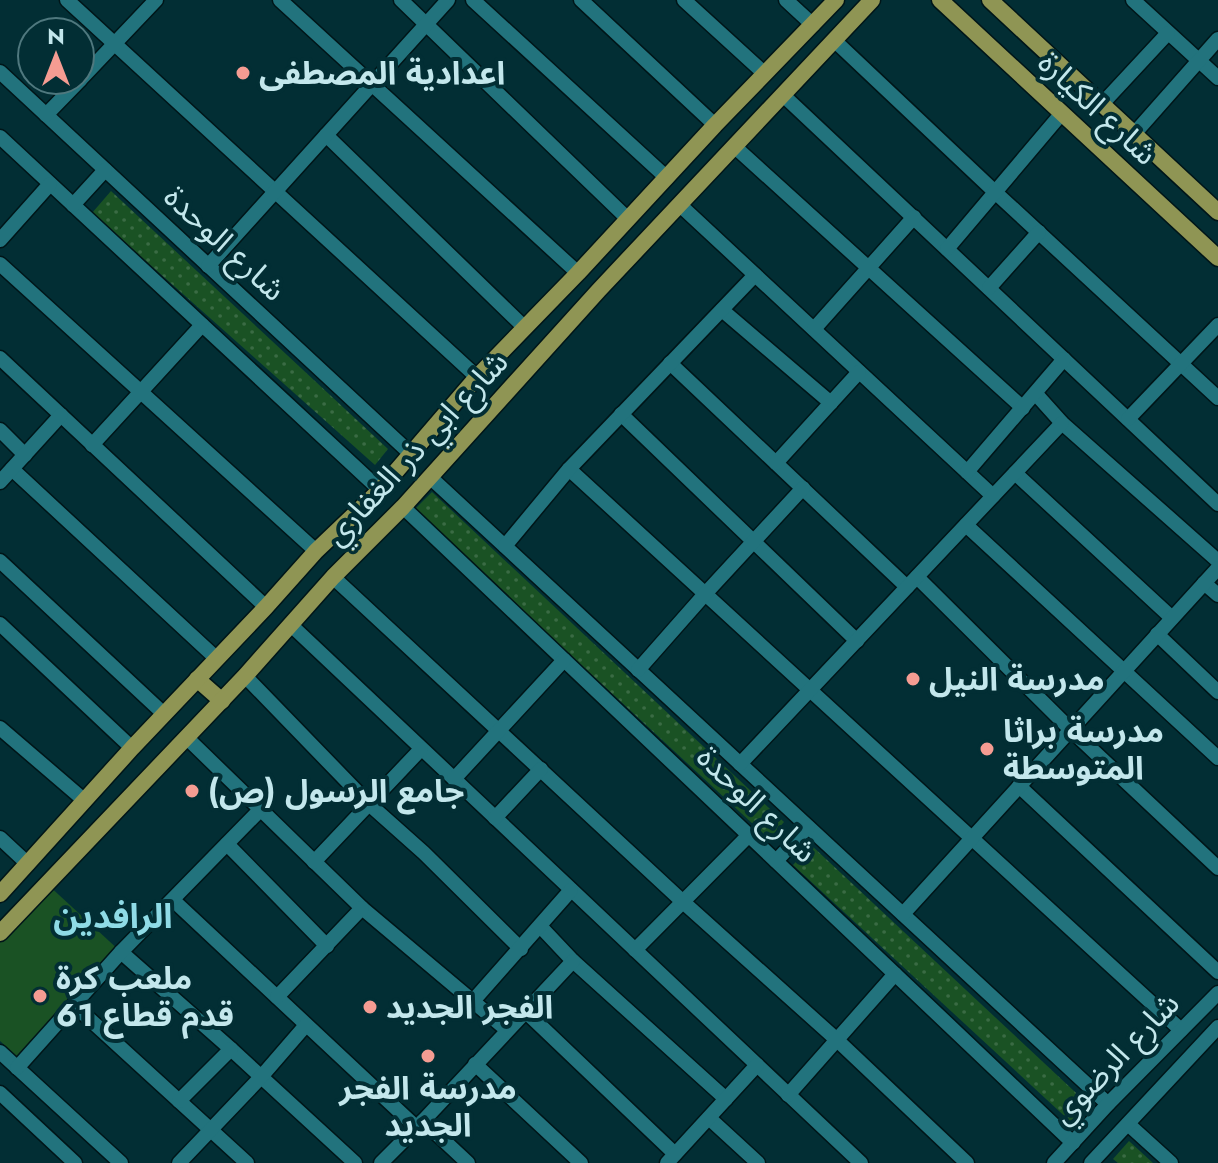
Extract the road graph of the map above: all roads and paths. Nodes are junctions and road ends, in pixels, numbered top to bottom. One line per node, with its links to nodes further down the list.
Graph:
1 (67, 0): 22 (street)
2 (156, 0): 22 (street)
3 (280, 0): 28 (street)
4 (401, 0): 17 (street)
5 (448, 0): 17 (street)
6 (473, 0): 42 (street)
7 (581, 0): 34 (street)
8 (684, 0): 26 (street)
9 (786, 0): 18 (street)
10 (836, 0): 18 (main road, شارع ابي ذر الغفاري)
11 (879, 0): 16 (main road, شارع ابي ذر الغفاري)
12 (929, 0): 15 (main road)
13 (990, 0): 31 (main road, شارع الكيارة)
14 (1133, 0): 19 (street)
15 (944, 4): 32 (main road, شارع الكيارة)
16 (867, 5): 21 (main road, شارع ابي ذر الغفاري)
17 (426, 24): 28 (street); 50 (street)
18 (813, 25): 26 (main road, شارع ابي ذر الغفاري)
19 (1168, 33): 23 (street); 31 (street)
20 (1218, 39): 23 (street)
21 (835, 41): 29 (main road, شارع ابي ذر الغفاري); 45 (street)
22 (114, 44): 24 (street); 44 (street)
23 (1199, 61): 27 (street); 35 (street)
24 (96, 63)
25 (0, 72): 33 (street, شارع الوحدة)
26 (765, 74): 34 (main road, شارع ابي ذر الغفاري)
27 (1218, 78)
28 (372, 84): 36 (street); 58 (street)
29 (783, 95): 38 (main road, شارع ابي ذر الغفاري); 49 (street)
30 (64, 96): 33 (street)
31 (1102, 104): 35 (main road, شارع الكيارة)
32 (1062, 113): 45 (street); 54 (main road, شارع الكيارة)
33 (46, 115): 40 (street, شارع الوحدة)
34 (715, 125): 39 (main road, شارع ابي ذر الغفاري)
35 (1134, 134): 48 (main road, شارع الكيارة)
36 (326, 135): 44 (street); 64 (street)
37 (0, 137): 43 (street)
38 (734, 146): 41 (main road, شارع ابي ذر الغفاري); 57 (street)
39 (692, 151): 41 (main road); 42 (main road, شارع ابي ذر الغفاري)
40 (105, 170): 46 (street); 56 (street, شارع الوحدة)
41 (712, 170): 47 (main road, شارع ابي ذر الغفاري)
42 (667, 178): 50 (main road, شارع ابي ذر الغفاري)
43 (50, 184): 46 (street); 52 (street)
44 (275, 191): 56 (street); 71 (street)
45 (995, 192): 51 (street); 53 (street)
46 (73, 205): 62 (street)
47 (680, 205): 59 (street); 90 (main road, شارع ابي ذر الغفاري)
48 (1218, 212)
49 (914, 217): 53 (street); 57 (street)
50 (628, 219): 58 (main road, شارع ابي ذر الغفاري)
51 (1039, 232): 60 (street); 69 (street)
52 (0, 240)
53 (947, 249): 60 (street)
54 (1218, 258)
55 (0, 264): 72 (street)
56 (208, 266): 83 (street, شارع الوحدة)
57 (868, 268): 65 (street); 76 (street)
58 (578, 273): 64 (main road, شارع ابي ذر الغفاري)
59 (755, 275): 61 (street); 65 (street)
60 (989, 288): 67 (street)
61 (722, 310): 68 (street); 75 (street)
62 (202, 325): 72 (street); 93 (street)
63 (1218, 325): 69 (street)
64 (525, 328): 71 (main road, شارع ابي ذر الغفاري)
65 (814, 329): 70 (street)
66 (0, 358): 78 (street)
67 (1064, 359): 73 (street); 79 (street)
68 (670, 363): 77 (street); 85 (street)
69 (1182, 363): 74 (street); 79 (street)
70 (859, 372): 75 (street); 88 (street)
71 (477, 377): 83 (main road, شارع ابي ذر الغفاري)
72 (140, 391): 82 (street); 100 (street)
73 (1036, 394): 76 (street); 80 (street)
74 (1218, 398)
75 (831, 403): 85 (street)
76 (1023, 408): 88 (street)
77 (621, 414): 87 (street); 98 (street)
78 (61, 415): 82 (street); 84 (street)
79 (1128, 419): 95 (street)
80 (1062, 423): 89 (street); 102 (street)
81 (0, 430): 84 (street)
82 (92, 445): 109 (street)
83 (411, 454): 93 (main road, شارع ابي ذر الغفاري)
84 (25, 455): 86 (street)
85 (776, 463): 92 (street)
86 (12, 469): 91 (street); 115 (street)
87 (569, 469): 99 (street); 107 (street)
88 (967, 472): 94 (street)
89 (1015, 473): 94 (street); 110 (street)
90 (430, 477): 96 (main road, شارع ابي ذر الغفاري); 99 (street, شارع الوحدة)
91 (0, 482)
92 (803, 488): 98 (street); 105 (street)
93 (380, 490): 100 (main road, شارع ابي ذر الغفاري)
94 (993, 496): 97 (street)
95 (1218, 504)
96 (403, 507): 104 (main road, شارع ابي ذر الغفاري); 116 (street, شارع الوحدة)
97 (966, 525): 105 (street); 118 (street)
98 (754, 542): 107 (street); 114 (street)
99 (505, 546): 117 (street, شارع الوحدة)
100 (316, 551): 109 (main road, شارع ابي ذر الغفاري)
101 (0, 561): 124 (street)
102 (1218, 561)
103 (1218, 568): 106 (street)
104 (333, 577): 112 (main road, شارع ابي ذر الغفاري); 126 (street)
105 (912, 582): 114 (street); 127 (street)
106 (1204, 583): 108 (street); 110 (street)
107 (705, 594): 117 (street); 121 (street)
108 (1218, 595)
109 (266, 607): 115 (main road, شارع ابي ذر الغفاري)
110 (1172, 618): 113 (street)
111 (0, 624): 129 (street)
112 (291, 625): 119 (main road, شارع ابي ذر الغفاري); 130 (street)
113 (1157, 634): 118 (street); 122 (street)
114 (857, 641): 121 (street)
115 (217, 659): 120 (main road, شارع ابي ذر الغفاري)
116 (564, 660): 126 (street); 141 (street, شارع الوحدة)
117 (638, 670): 132 (street, شارع الوحدة)
118 (1124, 671): 127 (street); 131 (street)
119 (245, 676): 123 (main road, شارع ابي ذر الغفاري); 137 (street)
120 (197, 679): 123 (main road); 124 (main road, شارع ابي ذر الغفاري)
121 (810, 690): 132 (street); 143 (street)
122 (1218, 692)
123 (222, 701): 128 (main road, شارع ابي ذر الغفاري)
124 (164, 714): 129 (main road, شارع ابي ذر الغفاري)
125 (0, 728): 136 (street)
126 (499, 729): 133 (street); 134 (street)
127 (1071, 730): 135 (street); 148 (street)
128 (187, 738): 138 (street); 156 (main road, شارع ابي ذر الغفاري)
129 (132, 748): 136 (main road, شارع ابي ذر الغفاري)
130 (421, 749): 134 (street); 137 (street)
131 (1218, 758)
132 (740, 764): 140 (street, شارع الوحدة)
133 (541, 769): 139 (street); 152 (street)
134 (454, 779): 139 (street)
135 (1019, 786): 143 (street); 162 (street)
136 (85, 801): 147 (main road, شارع ابي ذر الغفاري)
137 (369, 804): 146 (street); 158 (street)
138 (260, 810): 144 (street); 146 (street)
139 (495, 818): 149 (street)
140 (808, 827): 145 (street); 154 (street, شارع الوحدة)
141 (749, 835): 145 (street, شارع الوحدة); 152 (street)
142 (0, 838): 147 (street)
143 (972, 838): 154 (street); 172 (street)
144 (227, 844): 151 (street); 157 (street)
145 (776, 861): 163 (street, شارع الوحدة)
146 (314, 862): 153 (street)
147 (28, 864): 150 (main road, شارع ابي ذر الغفاري)
148 (1218, 868)
149 (571, 890): 155 (street); 159 (street)
150 (0, 894)
151 (173, 900): 160 (street); 165 (street)
152 (682, 901): 159 (street); 173 (street)
153 (362, 908): 157 (street); 166 (street)
154 (903, 914): 184 (street, شارع الوحدة)
155 (540, 926): 158 (street); 161 (street)
156 (0, 933)
157 (327, 946): 165 (street)
158 (521, 949): 166 (street)
159 (635, 950): 177 (street)
160 (121, 952): 167 (street); 174 (street)
161 (573, 961): 168 (street); 182 (street)
162 (1218, 972)
163 (895, 974): 173 (street); 189 (street, شارع الوحدة)
164 (1218, 993): 172 (street, شارع الرضوي)
165 (277, 997): 169 (street)
166 (473, 1001): 171 (street)
167 (74, 1005): 178 (street); 183 (street)
168 (525, 1011): 171 (street); 190 (street)
169 (306, 1025): 179 (street); 186 (street)
170 (1218, 1027): 187 (street, شارع الرضوي)
171 (507, 1030): 176 (street)
172 (1181, 1030): 184 (street, شارع الرضوي)
173 (837, 1040): 181 (street); 202 (street)
174 (231, 1049): 179 (street); 183 (street)
175 (0, 1052): 178 (street)
176 (475, 1064): 186 (street); 199 (street)
177 (757, 1065): 181 (street); 182 (street)
178 (17, 1068): 193 (street)
179 (261, 1077): 188 (street); 196 (street)
180 (0, 1093): 192 (street)
181 (788, 1095): 201 (street)
182 (726, 1099): 185 (street)
183 (179, 1101): 188 (street)
184 (1108, 1104): 189 (street, شارع الرضوي)
185 (709, 1118): 190 (street); 200 (street)
186 (420, 1124): 197 (street); 198 (street)
187 (1128, 1124): 191 (street, شارع الرضوي); 204 (street)
188 (211, 1130): 194 (street); 195 (street)
189 (1073, 1143): 203 (street, شارع الرضوي)
190 (671, 1158)
191 (1100, 1160)
192 (75, 1163)
193 (121, 1163)
194 (179, 1163)
195 (247, 1163)
196 (355, 1163)
197 (381, 1163)
198 (468, 1163)
199 (581, 1163)
200 (758, 1163)
201 (861, 1163)
202 (967, 1163)
203 (1054, 1163)
204 (1171, 1163)

